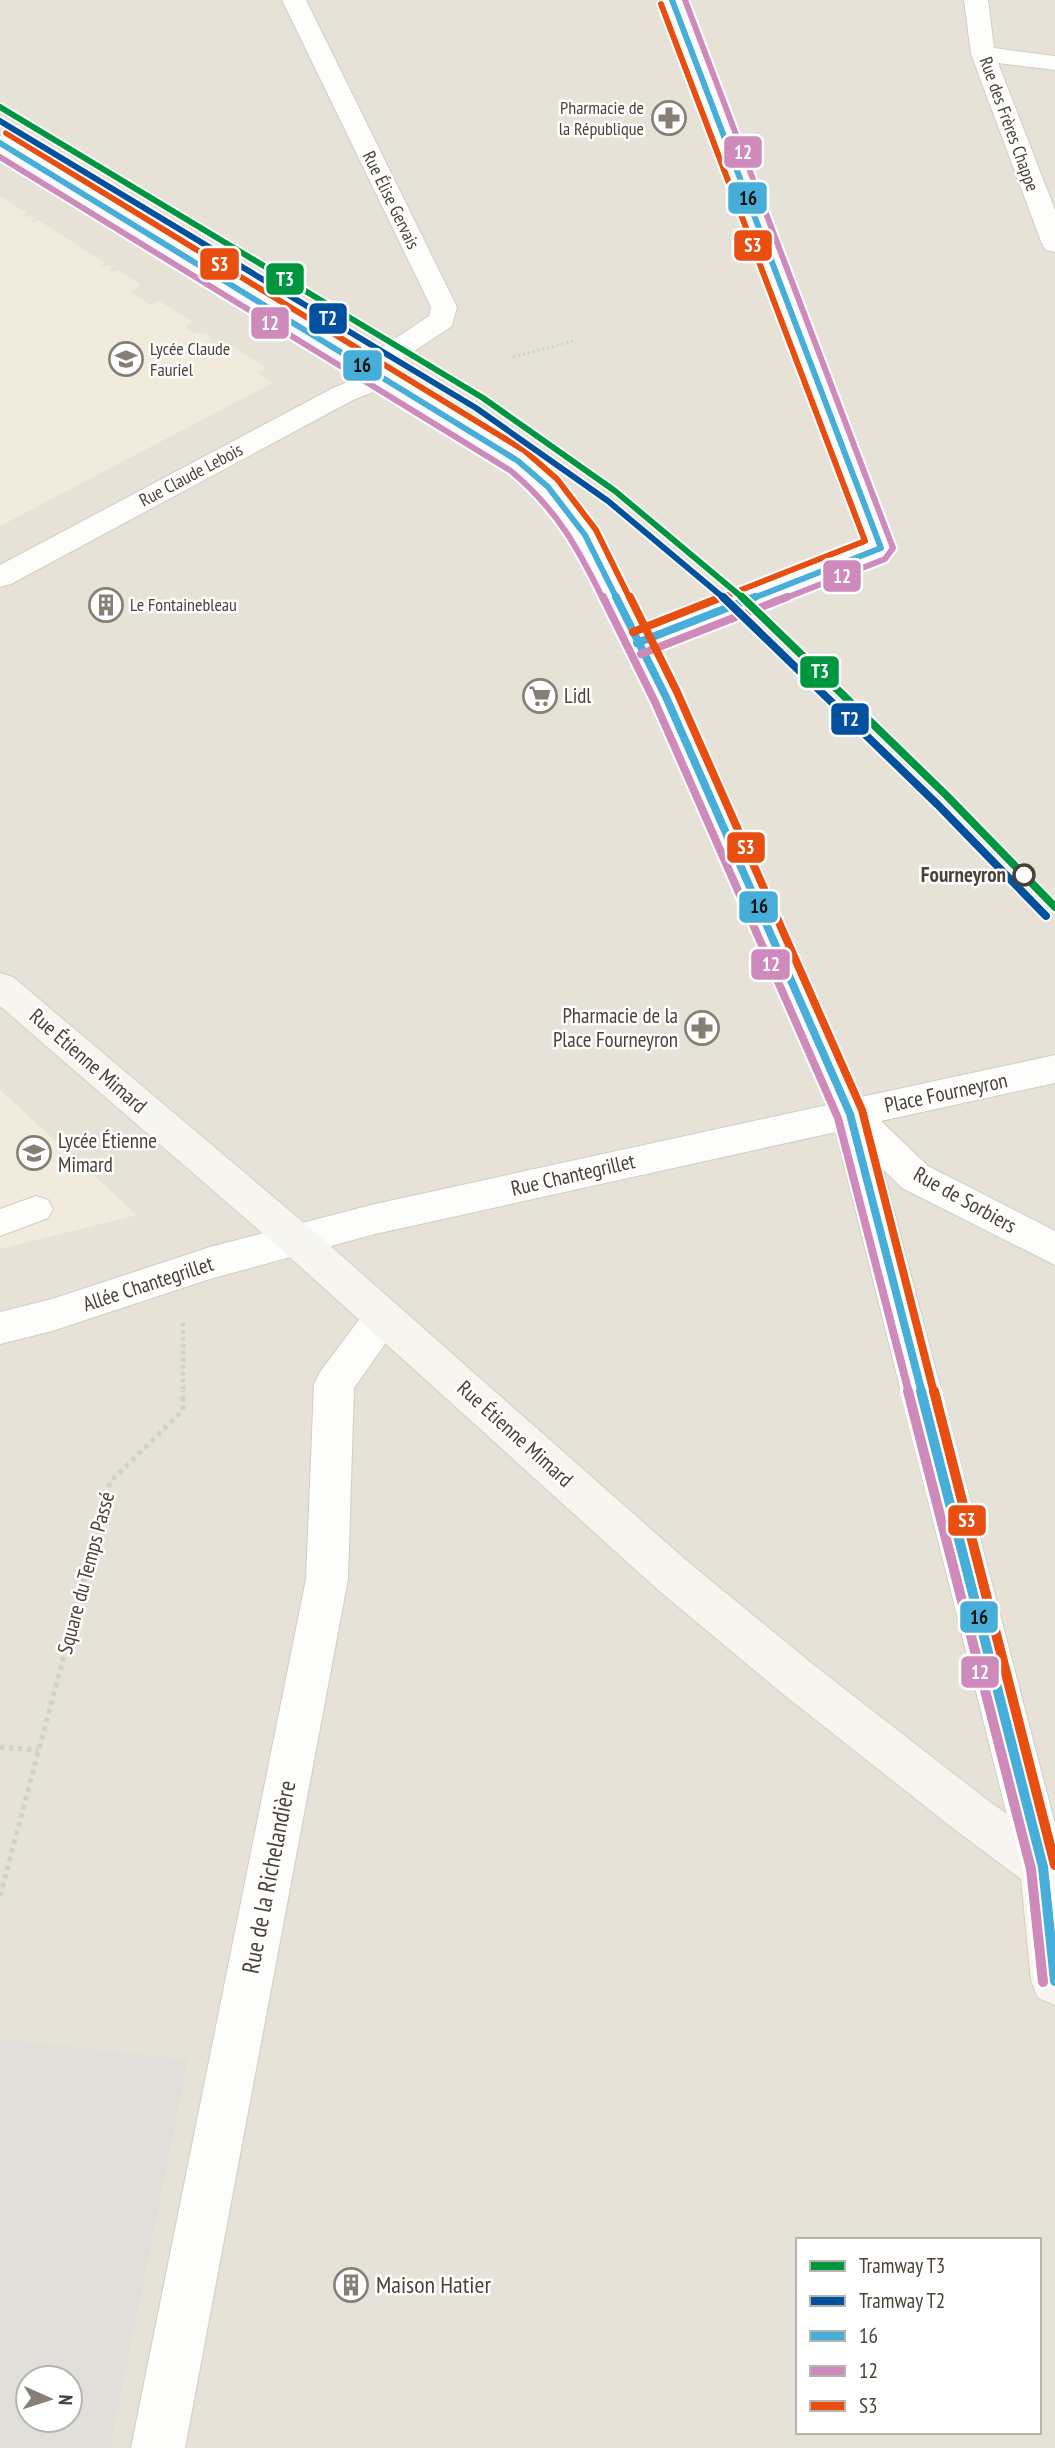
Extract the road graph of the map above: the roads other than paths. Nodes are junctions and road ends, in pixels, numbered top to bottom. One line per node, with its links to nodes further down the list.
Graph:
1 (294, 0): 8 (street, Rue Élise Gervais)
2 (672, 0): 10 (street)
3 (976, 0): 4 (street, Rue des Frères Chappe)
4 (983, 54): 5 (street); 7 (street, Rue des Frères Chappe)
5 (1055, 63)
6 (0, 143): 8 (street)
7 (1055, 244)
8 (375, 373): 9 (street, Rue Claude Lebois); 10 (street)
9 (0, 577)
10 (638, 643): 13 (street)
11 (1, 987): 16 (main road, Rue Étienne Mimard)
12 (1055, 1069): 13 (street, Place Fourneyron)
13 (850, 1114): 16 (street, Rue Chantegrillet); 17 (street, Rue de Sorbiers); 20 (street)
14 (37, 1209): 15 (lane)
15 (0, 1223)
16 (296, 1240): 18 (main road, Rue Étienne Mimard); 19 (street, Allée Chantegrillet)
17 (1055, 1249)
18 (384, 1317): 20 (main road, Rue Étienne Mimard); 22 (street, Rue de la Richelandière)
19 (0, 1328)
20 (1051, 1875): 21 (main road)
21 (1055, 1981)
22 (158, 2448)

